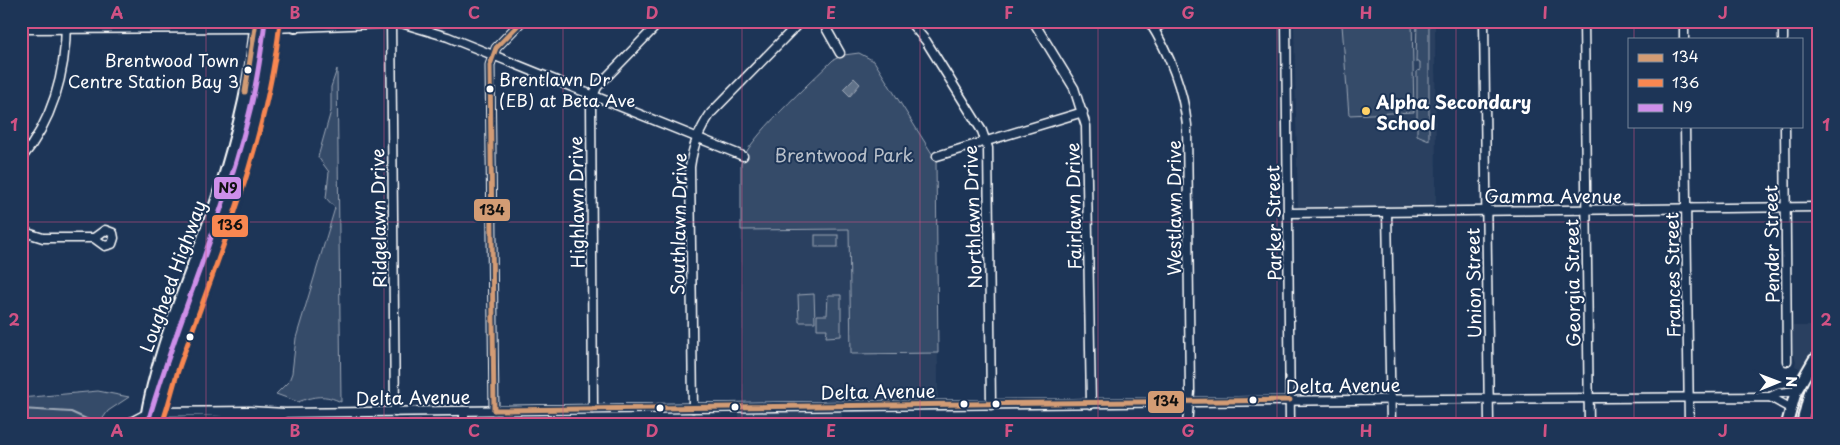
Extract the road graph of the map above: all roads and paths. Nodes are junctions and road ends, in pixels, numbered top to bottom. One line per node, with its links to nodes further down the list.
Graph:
1 (522, 21): 24 (street)
2 (661, 21): 25 (street)
3 (801, 21): 29 (street, Southlawn Drive)
4 (822, 21): 23 (street)
5 (909, 21): 30 (street, Northlawn Drive)
6 (1033, 21): 26 (street, Fairlawn Drive)
7 (1149, 21): 20 (street, Westlawn Drive)
8 (1167, 21): 20 (street)
9 (1286, 21): 40 (street, Parker Street)
10 (1484, 21): 36 (street, Union Street)
11 (1584, 21): 37 (street, Georgia Street)
12 (1684, 21): 21 (street)
13 (1783, 21): 22 (street)
14 (391, 23): 17 (street); 24 (street); 61 (street, Ridgelawn Drive)
15 (255, 24): 16 (street); 18 (street); 62 (main road, Lougheed Highway)
16 (273, 24): 17 (street); 62 (main road, Lougheed Highway)
17 (293, 24)
18 (66, 25): 19 (street); 33 (street)
19 (21, 29)
20 (1154, 29): 53 (street, Westlawn Drive)
21 (1684, 38)
22 (1783, 38)
23 (840, 53)
24 (492, 55): 25 (street); 59 (street)
25 (592, 95): 29 (street); 58 (street, Highlawn Drive)
26 (1083, 112): 30 (street); 54 (street, Fairlawn Drive)
27 (1685, 128): 38 (street, Frances Street)
28 (1785, 128): 35 (street, Pender Street)
29 (696, 137): 31 (street); 56 (street, Southlawn Drive)
30 (987, 141): 32 (street); 55 (street, Northlawn Drive)
31 (743, 156)
32 (937, 156)
33 (21, 159)
34 (1819, 207): 35 (street, Gamma Avenue)
35 (1786, 208): 38 (street, Gamma Avenue); 44 (street, Pender Street)
36 (1487, 210): 37 (street, Gamma Avenue); 39 (street, Gamma Avenue); 49 (street, Union Street)
37 (1586, 210): 38 (street, Gamma Avenue); 50 (street, Georgia Street)
38 (1686, 210): 47 (street, Frances Street)
39 (1387, 212): 40 (street, Gamma Avenue); 51 (street)
40 (1288, 213): 52 (street, Parker Street)
41 (21, 231): 42 (street)
42 (94, 238)
43 (1819, 358): 46 (main road)
44 (1788, 361)
45 (1819, 373): 72 (main road)
46 (1796, 390): 48 (street, Delta Avenue); 57 (main road)
47 (1688, 397): 48 (street, Delta Avenue); 50 (street, Delta Avenue); 70 (street, Frances Street)
48 (1770, 397): 57 (street, Delta Avenue)
49 (1489, 398): 50 (street, Delta Avenue); 51 (street, Delta Avenue); 68 (street, Union Street)
50 (1589, 398): 69 (street, Georgia Street)
51 (1390, 399): 52 (street, Delta Avenue); 67 (street)
52 (1290, 400): 53 (street, Delta Avenue); 66 (street, Parker Street)
53 (1188, 403): 54 (street, Delta Avenue); 65 (street, Westlawn Drive)
54 (1091, 404): 55 (street, Delta Avenue)
55 (991, 405): 56 (street, Delta Avenue)
56 (693, 408): 58 (street, Delta Avenue)
57 (1790, 408): 71 (main road)
58 (593, 409): 59 (street, Delta Avenue)
59 (494, 410): 60 (street, Delta Avenue)
60 (464, 411): 61 (street, Delta Avenue); 64 (street)
61 (396, 412): 62 (street, Delta Avenue)
62 (151, 420): 63 (street)
63 (128, 424)
64 (464, 424)
65 (1186, 424)
66 (1290, 424)
67 (1390, 424)
68 (1489, 424)
69 (1589, 424)
70 (1688, 424)
71 (1787, 424)
72 (1802, 424)

